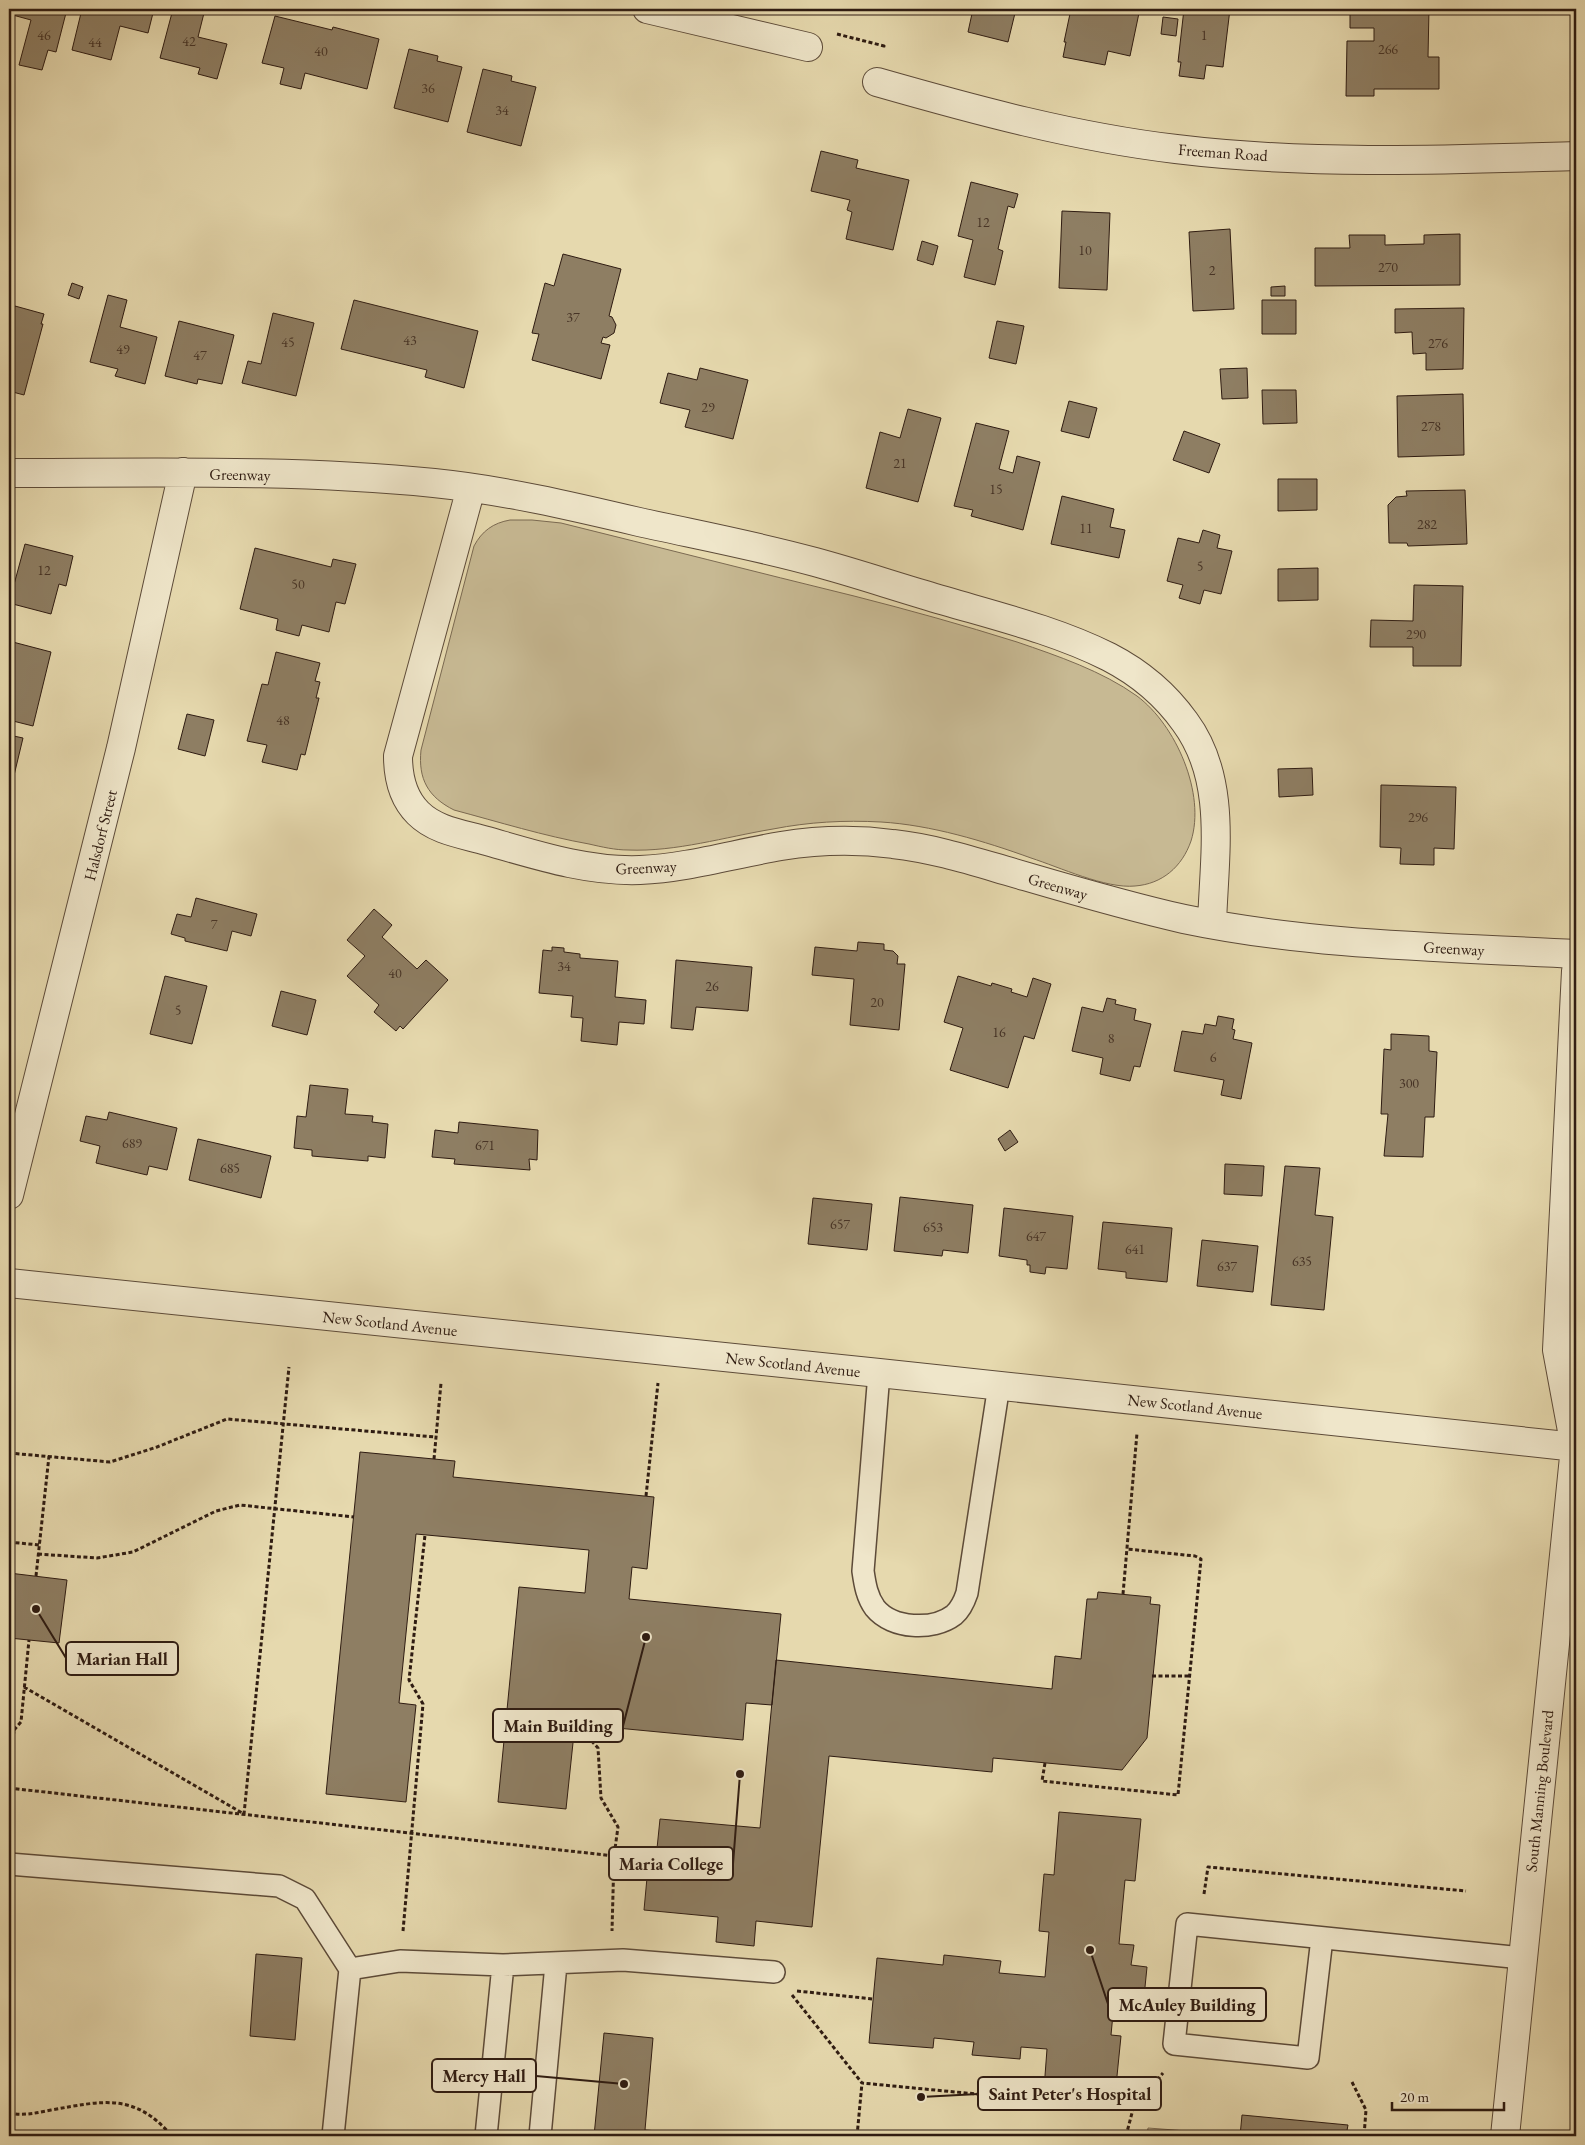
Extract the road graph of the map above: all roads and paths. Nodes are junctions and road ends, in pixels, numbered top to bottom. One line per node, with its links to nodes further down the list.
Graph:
1 (647, 9): 2 (street)
2 (808, 47): 3 (path)
3 (877, 82): 4 (street, Freeman Road)
4 (1576, 156)
5 (183, 472): 6 (street, Greenway); 7 (street, Greenway); 11 (street, Halsdorf Street)
6 (9, 473)
7 (470, 488): 8 (street, Greenway); 8 (street, Greenway)
8 (1212, 924): 9 (street, Greenway)
9 (1576, 954)
10 (1576, 971): 21 (street, South Manning Boulevard)
11 (9, 1195)
12 (9, 1283): 13 (street, New Scotland Avenue)
13 (662, 1350): 15 (street, New Scotland Avenue); 25 (path)
14 (289, 1367): 19 (path)
15 (879, 1372): 17 (street, New Scotland Avenue); 17 (lane)
16 (441, 1383): 20 (path)
17 (999, 1385): 18 (street, New Scotland Avenue)
18 (1140, 1400): 21 (street, New Scotland Avenue); 31 (path)
19 (283, 1423): 20 (path); 23 (path); 26 (path)
20 (436, 1438): 24 (path)
21 (1576, 1446): 50 (street, South Manning Boulevard)
22 (9, 1452): 23 (path)
23 (48, 1456): 30 (path)
24 (434, 1459)
25 (646, 1496)
26 (275, 1508): 27 (path); 32 (path); 45 (path)
27 (354, 1516)
28 (425, 1535): 46 (path)
29 (9, 1542): 30 (path)
30 (39, 1545): 32 (path)
31 (1127, 1549): 34 (path); 37 (path)
32 (38, 1554): 33 (path)
33 (36, 1576)
34 (1123, 1594)
35 (29, 1640): 38 (path)
36 (1152, 1676): 37 (path)
37 (1190, 1676): 42 (path)
38 (24, 1687): 40 (path); 45 (path)
39 (9, 1729): 40 (path)
40 (14, 1730): 43 (path)
41 (587, 1736): 47 (path)
42 (1045, 1763)
43 (9, 1778)
44 (9, 1788): 45 (path)
45 (244, 1814): 46 (path)
46 (412, 1833): 47 (path); 52 (path)
47 (614, 1856): 51 (path)
48 (9, 1864): 55 (lane)
49 (1322, 1938): 49 (lane); 50 (lane)
50 (1522, 1958): 70 (street, South Manning Boulevard)
51 (611, 1960): 53 (lane); 56 (lane)
52 (400, 1962): 54 (lane); 55 (lane)
53 (556, 1964): 54 (lane); 66 (lane)
54 (502, 1965): 65 (lane)
55 (350, 1969): 64 (lane)
56 (774, 1972)
57 (873, 1999): 60 (path)
58 (1167, 2067): 61 (path)
59 (1352, 2082): 69 (path)
60 (862, 2083): 61 (path); 67 (path)
61 (1133, 2109): 68 (path)
62 (9, 2113): 63 (path)
63 (172, 2136)
64 (333, 2136)
65 (486, 2136)
66 (540, 2136)
67 (856, 2136)
68 (1126, 2136)
69 (1364, 2136)
70 (1505, 2136)

